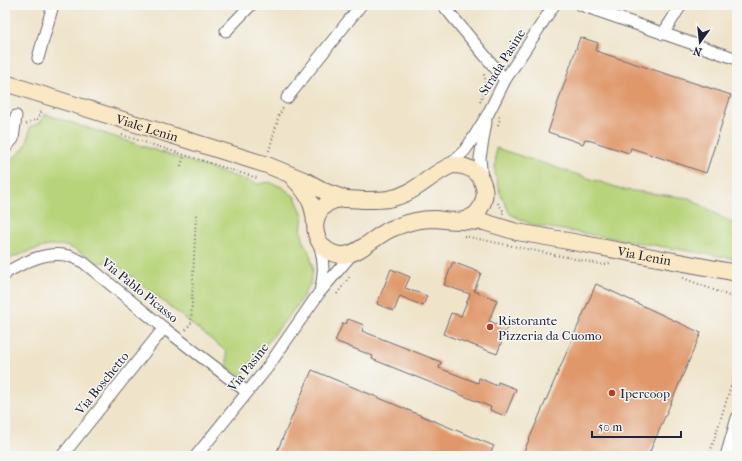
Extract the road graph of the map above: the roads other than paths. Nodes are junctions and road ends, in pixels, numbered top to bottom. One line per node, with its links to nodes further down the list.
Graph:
1 (53, 5): 10 (street)
2 (251, 5): 8 (street)
3 (361, 5): 14 (street)
4 (443, 5): 12 (street)
5 (554, 5): 12 (street, Strada Pasine)
6 (581, 5): 9 (street)
7 (681, 5): 9 (street)
8 (226, 31)
9 (663, 34): 11 (street)
10 (38, 58)
11 (737, 59)
12 (505, 80): 15 (street, Strada Pasine)
13 (5, 83): 19 (main road, Viale Lenin)
14 (288, 98)
15 (488, 114): 18 (street); 20 (street)
16 (16, 121): 17 (street)
17 (5, 148)
18 (450, 166): 20 (main road); 21 (main road)
19 (289, 174): 21 (main road, Viale Lenin); 22 (main road)
20 (484, 186): 23 (main road); 24 (main road, Via Lenin)
21 (347, 199): 22 (main road)
22 (315, 225): 25 (main road)
23 (458, 228): 24 (main road, Via Lenin); 26 (main road, Via Lenin)
24 (552, 238): 27 (main road, Via Lenin)
25 (319, 242): 26 (main road); 30 (street)
26 (352, 254): 30 (street, Via Pasine)
27 (731, 271): 29 (street)
28 (5, 275): 31 (street, Via Pablo Picasso)
29 (737, 282)
30 (319, 293): 32 (street, Via Pasine)
31 (164, 328): 32 (street, Via Pablo Picasso); 34 (street, Via Boschetto)
32 (247, 392): 35 (street, Via Pasine)
33 (737, 418): 36 (street)
34 (62, 456)
35 (196, 456)
36 (726, 456)

